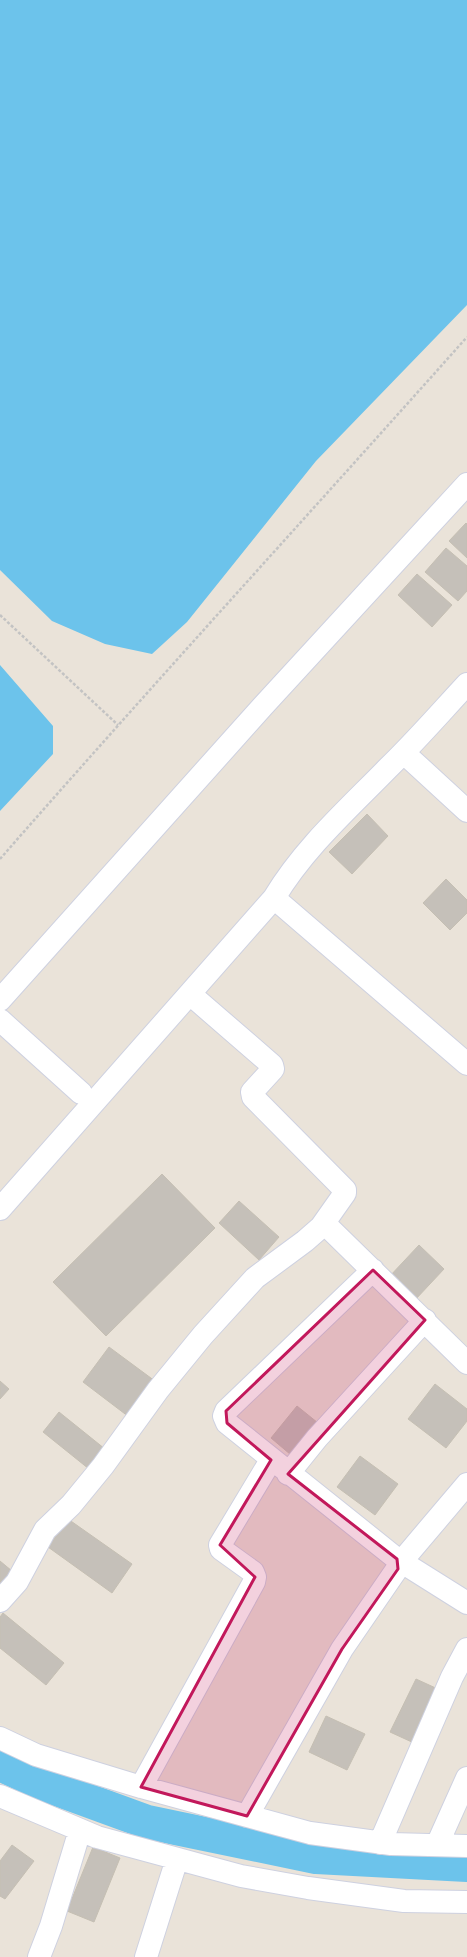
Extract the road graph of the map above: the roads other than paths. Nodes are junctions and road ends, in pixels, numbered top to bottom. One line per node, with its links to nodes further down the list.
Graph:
1 (467, 484): 7 (street)
2 (467, 684): 3 (street)
3 (404, 753): 4 (street); 5 (street)
4 (467, 812)
5 (274, 898): 6 (street); 9 (street)
6 (190, 994): 11 (street); 12 (street)
7 (0, 1000)
8 (0, 1020): 10 (street)
9 (467, 1064)
10 (81, 1093)
11 (0, 1209)
12 (324, 1223): 13 (street); 19 (street)
13 (373, 1270): 14 (street); 16 (street)
14 (425, 1320): 15 (street); 16 (street)
15 (467, 1363)
16 (279, 1467): 18 (street); 24 (street)
17 (467, 1484): 18 (street)
18 (399, 1561): 20 (street); 26 (street)
19 (0, 1601)
20 (467, 1603)
21 (467, 1649): 28 (street)
22 (0, 1738): 24 (street)
23 (467, 1778): 29 (street)
24 (141, 1787): 26 (street)
25 (0, 1796): 27 (street)
26 (248, 1816): 28 (street)
27 (80, 1830): 31 (street); 33 (street)
28 (380, 1843): 29 (street)
29 (438, 1846): 30 (street)
30 (467, 1846)
31 (177, 1859): 32 (street); 34 (street)
32 (467, 1902)
33 (39, 1957)
34 (146, 1957)

